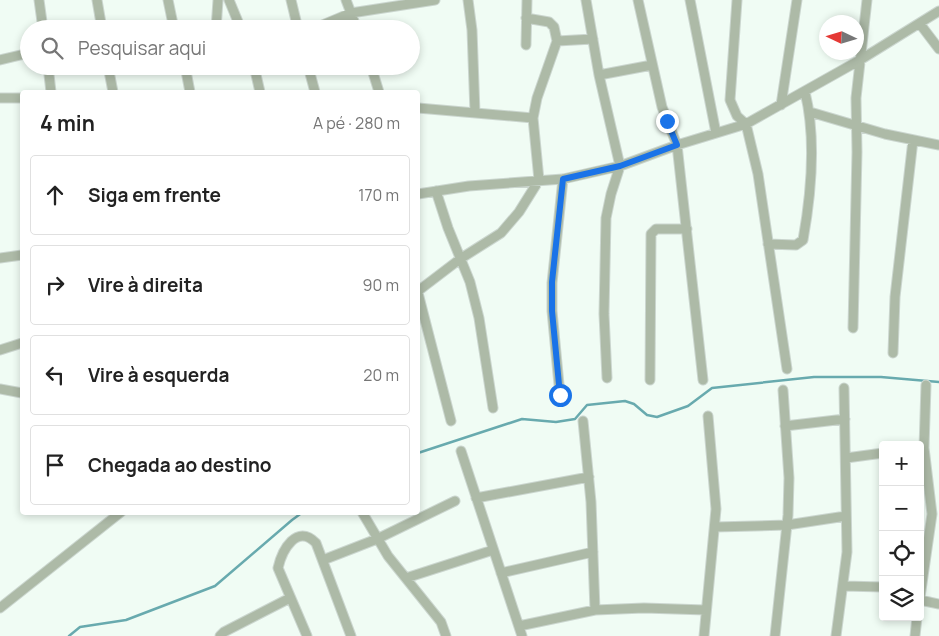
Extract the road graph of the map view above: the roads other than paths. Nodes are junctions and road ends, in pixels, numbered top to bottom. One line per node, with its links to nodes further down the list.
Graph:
1 (39, 0): 20 (street)
2 (97, 0): 21 (street)
3 (168, 0): 22 (street)
4 (218, 0): 23 (street)
5 (228, 0): 24 (street)
6 (292, 0): 25 (street)
7 (346, 0): 18 (street)
8 (434, 0): 18 (street)
9 (468, 0): 58 (street)
10 (527, 0): 19 (street)
11 (586, 0): 30 (street)
12 (638, 0): 38 (street)
13 (690, 0): 62 (street)
14 (737, 0): 60 (street)
15 (797, 0): 55 (street)
16 (867, 0): 29 (street)
17 (939, 11): 28 (street)
18 (351, 13): 26 (street); 27 (street)
19 (526, 18): 31 (street); 32 (street)
20 (42, 20)
21 (100, 20)
22 (172, 20)
23 (216, 20)
24 (237, 20)
25 (296, 20)
26 (335, 20)
27 (354, 20)
28 (920, 24): 33 (street); 35 (street)
29 (864, 26)
30 (593, 39): 31 (street); 45 (street)
31 (557, 41): 59 (street)
32 (526, 45)
33 (939, 49)
34 (20, 55): 36 (street)
35 (864, 58)
36 (0, 60)
37 (860, 60): 52 (street); 61 (street)
38 (652, 65): 45 (street); 64 (street)
39 (49, 75): 46 (street)
40 (110, 75): 47 (street)
41 (187, 75): 48 (street)
42 (256, 75): 49 (street)
43 (310, 75): 50 (street)
44 (374, 75): 51 (street)
45 (599, 75): 66 (street)
46 (51, 90)
47 (113, 90)
48 (190, 90)
49 (260, 90)
50 (314, 90)
51 (378, 90)
52 (805, 92): 55 (street); 57 (street)
53 (0, 98): 54 (street)
54 (20, 98)
55 (781, 106): 60 (street)
56 (420, 108): 58 (street)
57 (810, 112): 61 (street); 72 (street)
58 (475, 113): 59 (street)
59 (534, 118): 68 (street)
60 (746, 124): 62 (street); 72 (street)
61 (855, 126): 63 (street); 78 (street)
62 (716, 133): 64 (street)
63 (914, 140): 65 (street); 81 (street)
64 (677, 145): 66 (street); 71 (street)
65 (939, 145)
66 (620, 166): 67 (street); 83 (street)
67 (563, 179): 68 (street); 91 (street)
68 (539, 180): 69 (street); 75 (street)
69 (436, 191): 70 (street); 75 (street)
70 (420, 194)
71 (687, 229): 84 (street); 85 (street)
72 (768, 244): 82 (street)
73 (20, 254): 74 (street)
74 (0, 258)
75 (460, 259): 76 (street); 92 (street)
76 (420, 290)
77 (420, 300): 95 (street)
78 (853, 328)
79 (20, 344): 80 (street)
80 (0, 350)
81 (893, 353)
82 (787, 369)
83 (606, 378)
84 (650, 380)
85 (703, 380)
86 (926, 385): 98 (street)
87 (844, 388): 94 (street)
88 (0, 389): 90 (street)
89 (783, 390): 97 (street)
90 (20, 393)
91 (560, 395)
92 (493, 408)
93 (708, 416): 111 (street)
94 (844, 419): 97 (street); 102 (street)
95 (451, 421)
96 (583, 421): 103 (street)
97 (785, 426): 110 (street)
98 (922, 441)
99 (461, 451): 105 (street)
100 (879, 454): 102 (street)
101 (924, 454): 104 (street)
102 (846, 458): 109 (street)
103 (588, 476): 105 (street); 114 (street)
104 (935, 488): 117 (street)
105 (476, 498): 113 (street)
106 (455, 501): 112 (street)
107 (364, 515): 112 (street)
108 (109, 516): 124 (street)
109 (846, 516): 110 (street); 119 (street)
110 (787, 524): 111 (street); 135 (street)
111 (715, 527): 126 (street)
112 (377, 539): 115 (street); 118 (street)
113 (494, 550): 116 (street); 118 (street)
114 (593, 552): 116 (street); 125 (street)
115 (323, 560): 121 (street); 131 (street)
116 (501, 573): 128 (street)
117 (923, 576)
118 (406, 578): 132 (street)
119 (844, 586): 120 (street); 136 (street)
120 (879, 587)
121 (290, 598): 129 (street); 130 (street)
122 (924, 599): 123 (street)
123 (939, 604)
124 (0, 608)
125 (595, 610): 126 (street); 128 (street)
126 (706, 610): 134 (street)
127 (917, 621): 137 (street)
128 (519, 626): 133 (street)
129 (220, 636)
130 (307, 636)
131 (351, 636)
132 (446, 636)
133 (522, 636)
134 (704, 636)
135 (775, 636)
136 (836, 636)
137 (915, 636)

